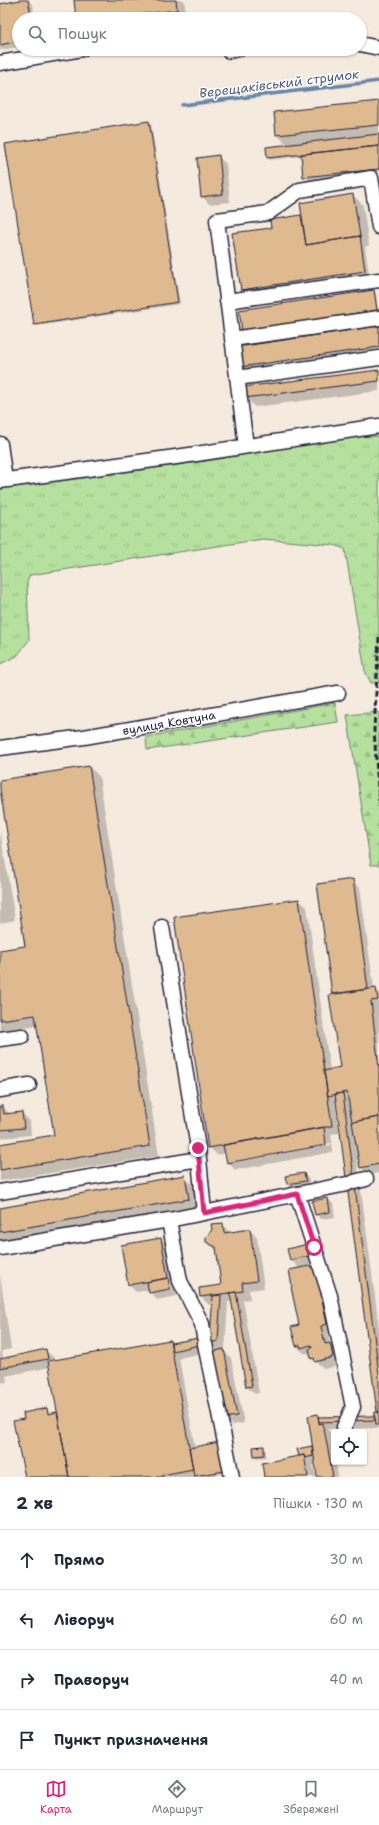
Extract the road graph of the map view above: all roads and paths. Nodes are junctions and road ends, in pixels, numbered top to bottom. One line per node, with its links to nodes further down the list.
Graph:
1 (367, 45): 2 (street)
2 (379, 48)
3 (44, 56): 4 (street)
4 (0, 64)
5 (379, 227): 7 (street)
6 (379, 280): 7 (street)
7 (227, 301): 9 (street)
8 (379, 318): 9 (street)
9 (232, 339): 11 (street)
10 (379, 358): 11 (street)
11 (237, 378): 14 (street)
12 (379, 426): 14 (street)
13 (0, 444): 15 (street)
14 (246, 446): 15 (street)
15 (2, 481)
16 (338, 693): 17 (street, вулиця Ковтуна)
17 (0, 748)
18 (162, 927): 23 (street)
19 (22, 1036): 20 (street)
20 (0, 1039)
21 (29, 1085): 22 (street)
22 (0, 1090)
23 (199, 1159): 25 (street); 27 (street)
24 (356, 1182): 26 (street)
25 (0, 1192)
26 (297, 1194): 27 (street); 30 (street)
27 (204, 1213): 28 (street)
28 (169, 1220): 29 (street); 31 (street)
29 (0, 1248)
30 (347, 1423)
31 (232, 1477)

